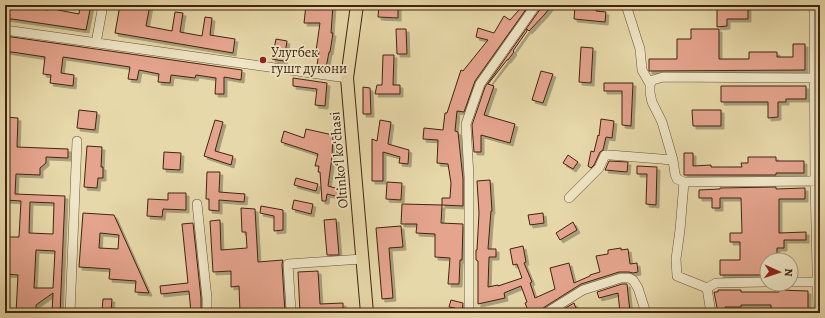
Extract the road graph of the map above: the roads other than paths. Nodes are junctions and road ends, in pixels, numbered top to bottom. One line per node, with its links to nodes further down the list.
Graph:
1 (103, 5): 7 (street)
2 (357, 5): 8 (main road, Oltinkoʻl koʻchasi)
3 (536, 5): 26 (street)
4 (626, 5): 10 (street)
5 (814, 5): 9 (street)
6 (5, 30): 7 (street)
7 (96, 43): 8 (street)
8 (347, 78): 17 (main road, Oltinkoʻl koʻchasi)
9 (817, 78): 10 (street); 13 (street)
10 (650, 84): 12 (street)
11 (77, 141): 23 (street)
12 (672, 160): 14 (street); 15 (street)
13 (818, 181): 14 (street); 20 (street)
14 (684, 182): 21 (street)
15 (569, 198)
16 (197, 204): 24 (street)
17 (362, 259): 22 (street); 25 (main road, Oltinkoʻl koʻchasi)
18 (759, 282): 21 (street)
19 (799, 282): 20 (street)
20 (819, 282): 30 (street)
21 (706, 288): 29 (street)
22 (291, 311)
23 (70, 313)
24 (206, 313)
25 (367, 313)
26 (469, 313)
27 (546, 313): 28 (street)
28 (646, 313)
29 (711, 313)
30 (818, 313)

